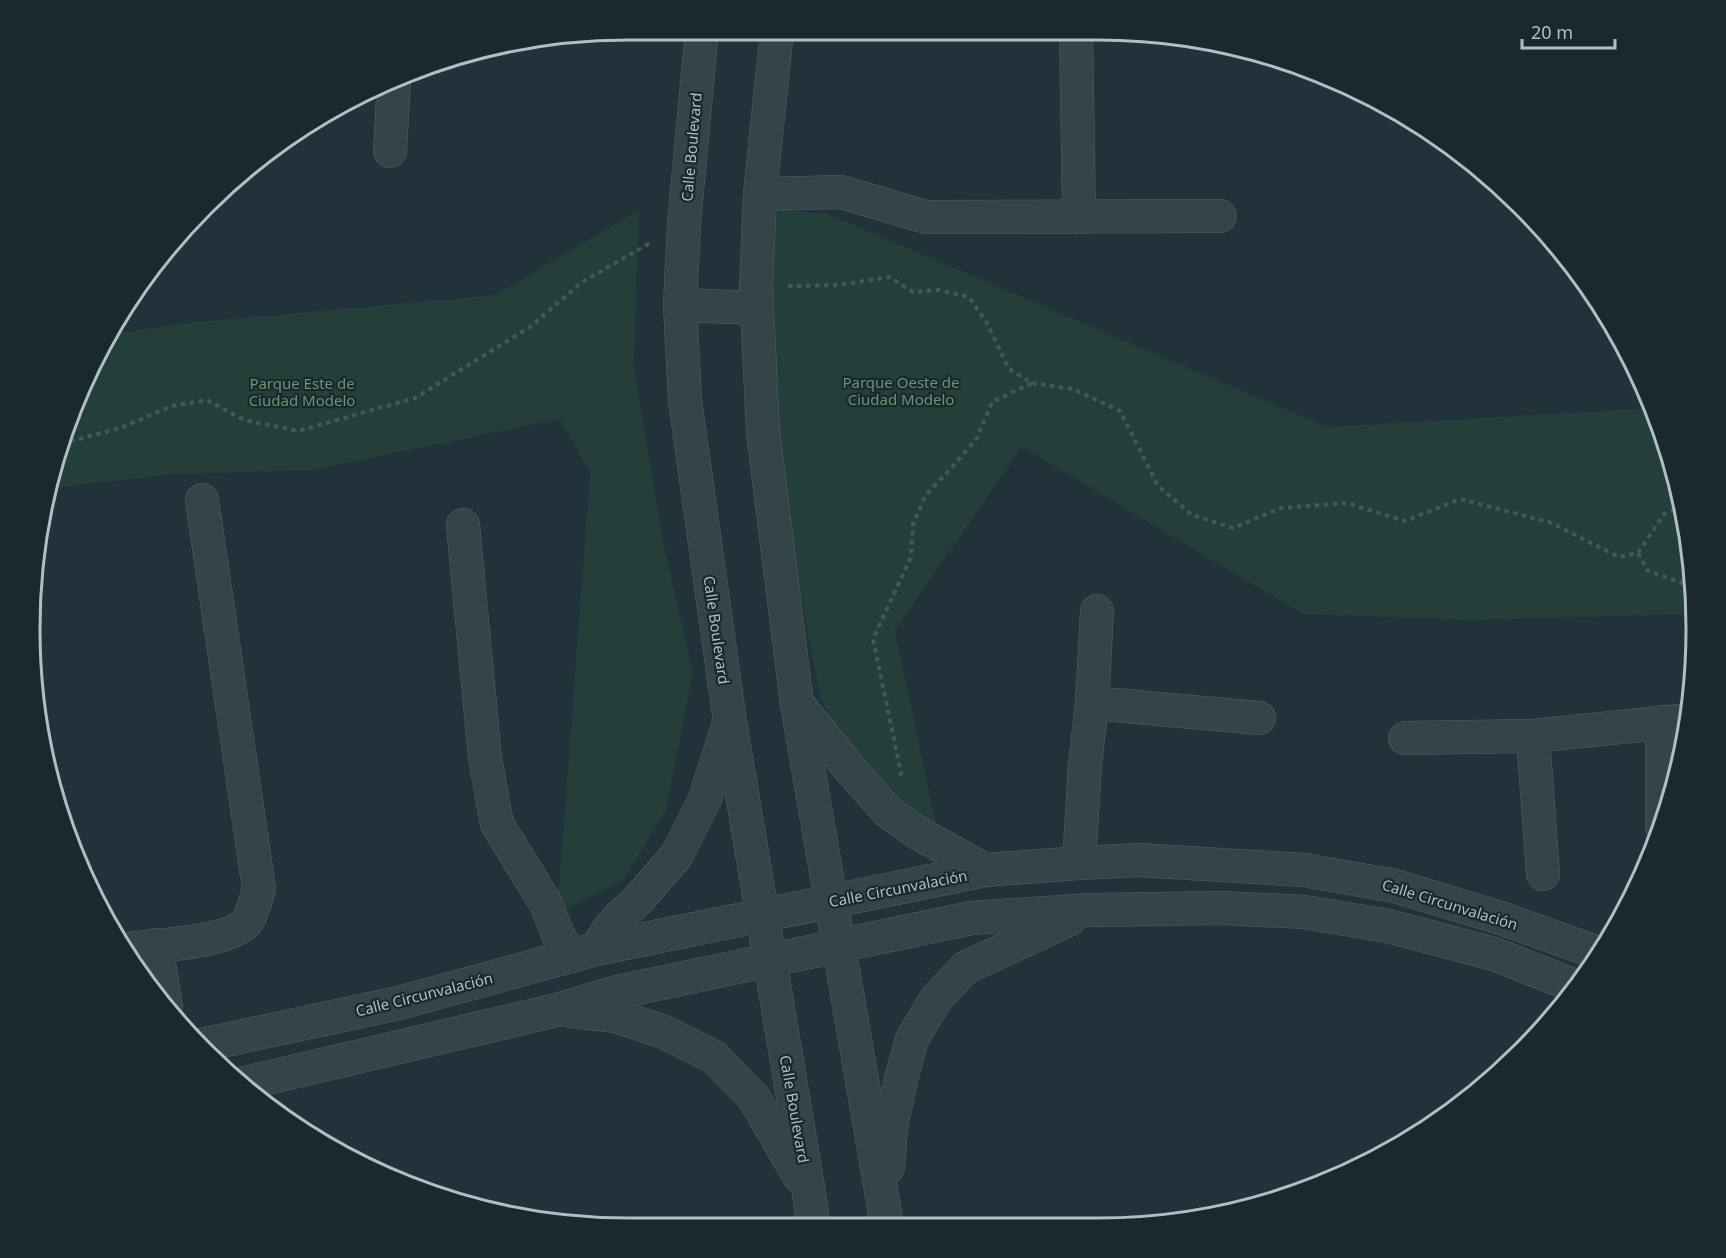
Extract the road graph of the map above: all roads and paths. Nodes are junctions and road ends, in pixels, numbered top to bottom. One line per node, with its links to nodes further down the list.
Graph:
1 (701, 40): 9 (street, Calle Boulevard)
2 (776, 40): 6 (street)
3 (1076, 40): 8 (street)
4 (393, 90): 5 (street)
5 (390, 151)
6 (760, 194): 8 (street); 10 (street)
7 (1220, 216): 8 (street)
8 (1079, 217)
9 (684, 224): 11 (street, Calle Boulevard); 13 (path)
10 (756, 297): 11 (street); 12 (path); 20 (street)
11 (680, 305): 24 (street, Calle Boulevard)
12 (1032, 382): 17 (path); 28 (path)
13 (72, 440)
14 (202, 500): 36 (street)
15 (1673, 510): 17 (path)
16 (463, 525): 38 (street)
17 (1638, 553): 18 (path)
18 (1683, 582)
19 (1097, 611): 21 (street)
20 (797, 704): 28 (street); 32 (street)
21 (1092, 704): 22 (street); 29 (street)
22 (1259, 718)
23 (1675, 721): 25 (street); 27 (street)
24 (730, 722): 34 (street, Calle Boulevard); 38 (street)
25 (1533, 736): 26 (street); 31 (street)
26 (1405, 738)
27 (1670, 759)
28 (886, 811): 30 (street)
29 (1079, 863): 30 (street, Calle Circunvalación); 37 (street, Calle Circunvalación)
30 (985, 870): 32 (street, Calle Circunvalación)
31 (1543, 874)
32 (831, 902): 34 (street, Calle Circunvalación); 35 (street)
33 (1090, 910): 35 (street); 41 (street); 48 (street)
34 (763, 915): 38 (street, Calle Circunvalación); 39 (street, Calle Boulevard)
35 (839, 945): 39 (street); 48 (street)
36 (142, 947): 40 (street)
37 (1590, 950)
38 (584, 952): 43 (street, Calle Circunvalación)
39 (770, 959): 42 (street); 47 (street, Calle Boulevard)
40 (153, 974)
41 (1567, 983)
42 (557, 1010): 46 (street); 47 (street)
43 (234, 1038): 44 (street, Calle Circunvalación); 45 (street)
44 (211, 1043)
45 (239, 1070)
46 (253, 1081)
47 (809, 1193): 49 (street, Calle Boulevard)
48 (885, 1217)
49 (812, 1218)

